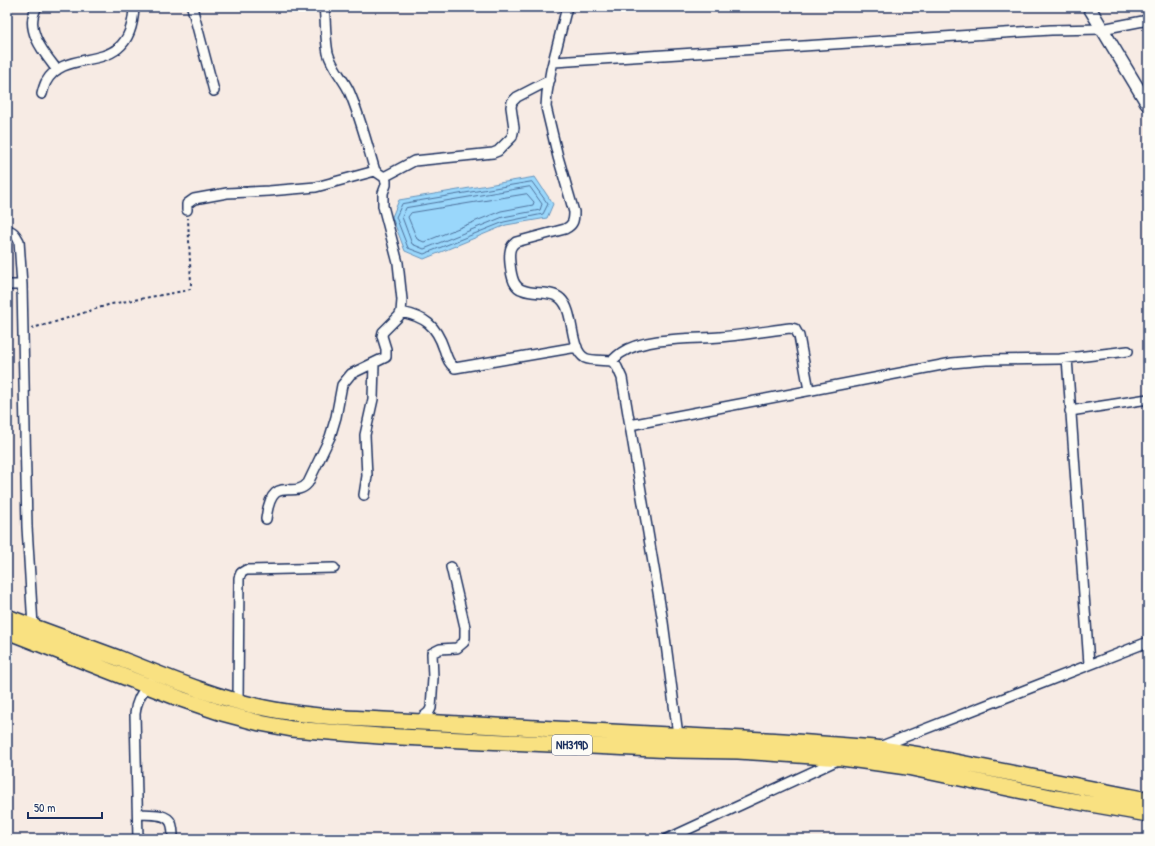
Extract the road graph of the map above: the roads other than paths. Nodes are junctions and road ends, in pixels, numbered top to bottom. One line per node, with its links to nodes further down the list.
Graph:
1 (37, 7): 10 (street)
2 (134, 7): 10 (street)
3 (192, 7): 12 (street)
4 (324, 7): 15 (street)
5 (567, 7): 9 (street)
6 (1089, 7): 8 (street)
7 (1148, 20): 8 (street)
8 (1102, 29): 9 (street); 14 (street)
9 (554, 62): 11 (street)
10 (57, 70): 13 (street)
11 (550, 80): 16 (street); 22 (street)
12 (214, 91)
13 (42, 94)
14 (1148, 105)
15 (375, 171): 16 (street); 17 (street)
16 (384, 177): 21 (street)
17 (187, 210)
18 (7, 230): 20 (street)
19 (7, 285): 20 (street)
20 (22, 285): 36 (street)
21 (401, 312): 22 (street); 26 (street)
22 (577, 347): 25 (street)
23 (1128, 351): 24 (street)
24 (1067, 358): 27 (street); 29 (street)
25 (612, 361): 27 (street); 30 (street)
26 (374, 363): 31 (street); 32 (street)
27 (809, 390): 30 (street)
28 (1148, 399): 29 (street)
29 (1070, 411): 40 (street)
30 (630, 425): 45 (street)
31 (364, 495)
32 (266, 519)
33 (451, 567): 44 (street)
34 (334, 568): 43 (street)
35 (7, 617): 36 (highway, NH319D)
36 (33, 626): 38 (highway, NH319D)
37 (7, 631): 38 (highway, NH319D)
38 (57, 642): 41 (highway, NH319D); 42 (highway, NH319D)
39 (1148, 642): 40 (street)
40 (1088, 664): 46 (street)
41 (157, 674): 42 (street); 43 (highway, NH319D)
42 (146, 686): 47 (highway, NH319D); 49 (street)
43 (238, 702): 44 (highway, NH319D)
44 (417, 722): 45 (highway, NH319D)
45 (678, 735): 46 (highway, NH319D)
46 (875, 748): 47 (street); 48 (highway, NH319D)
47 (842, 758): 50 (highway, NH319D); 53 (street)
48 (1148, 800)
49 (138, 814): 51 (street); 52 (street)
50 (1148, 814)
51 (138, 839)
52 (173, 839)
53 (667, 839)

